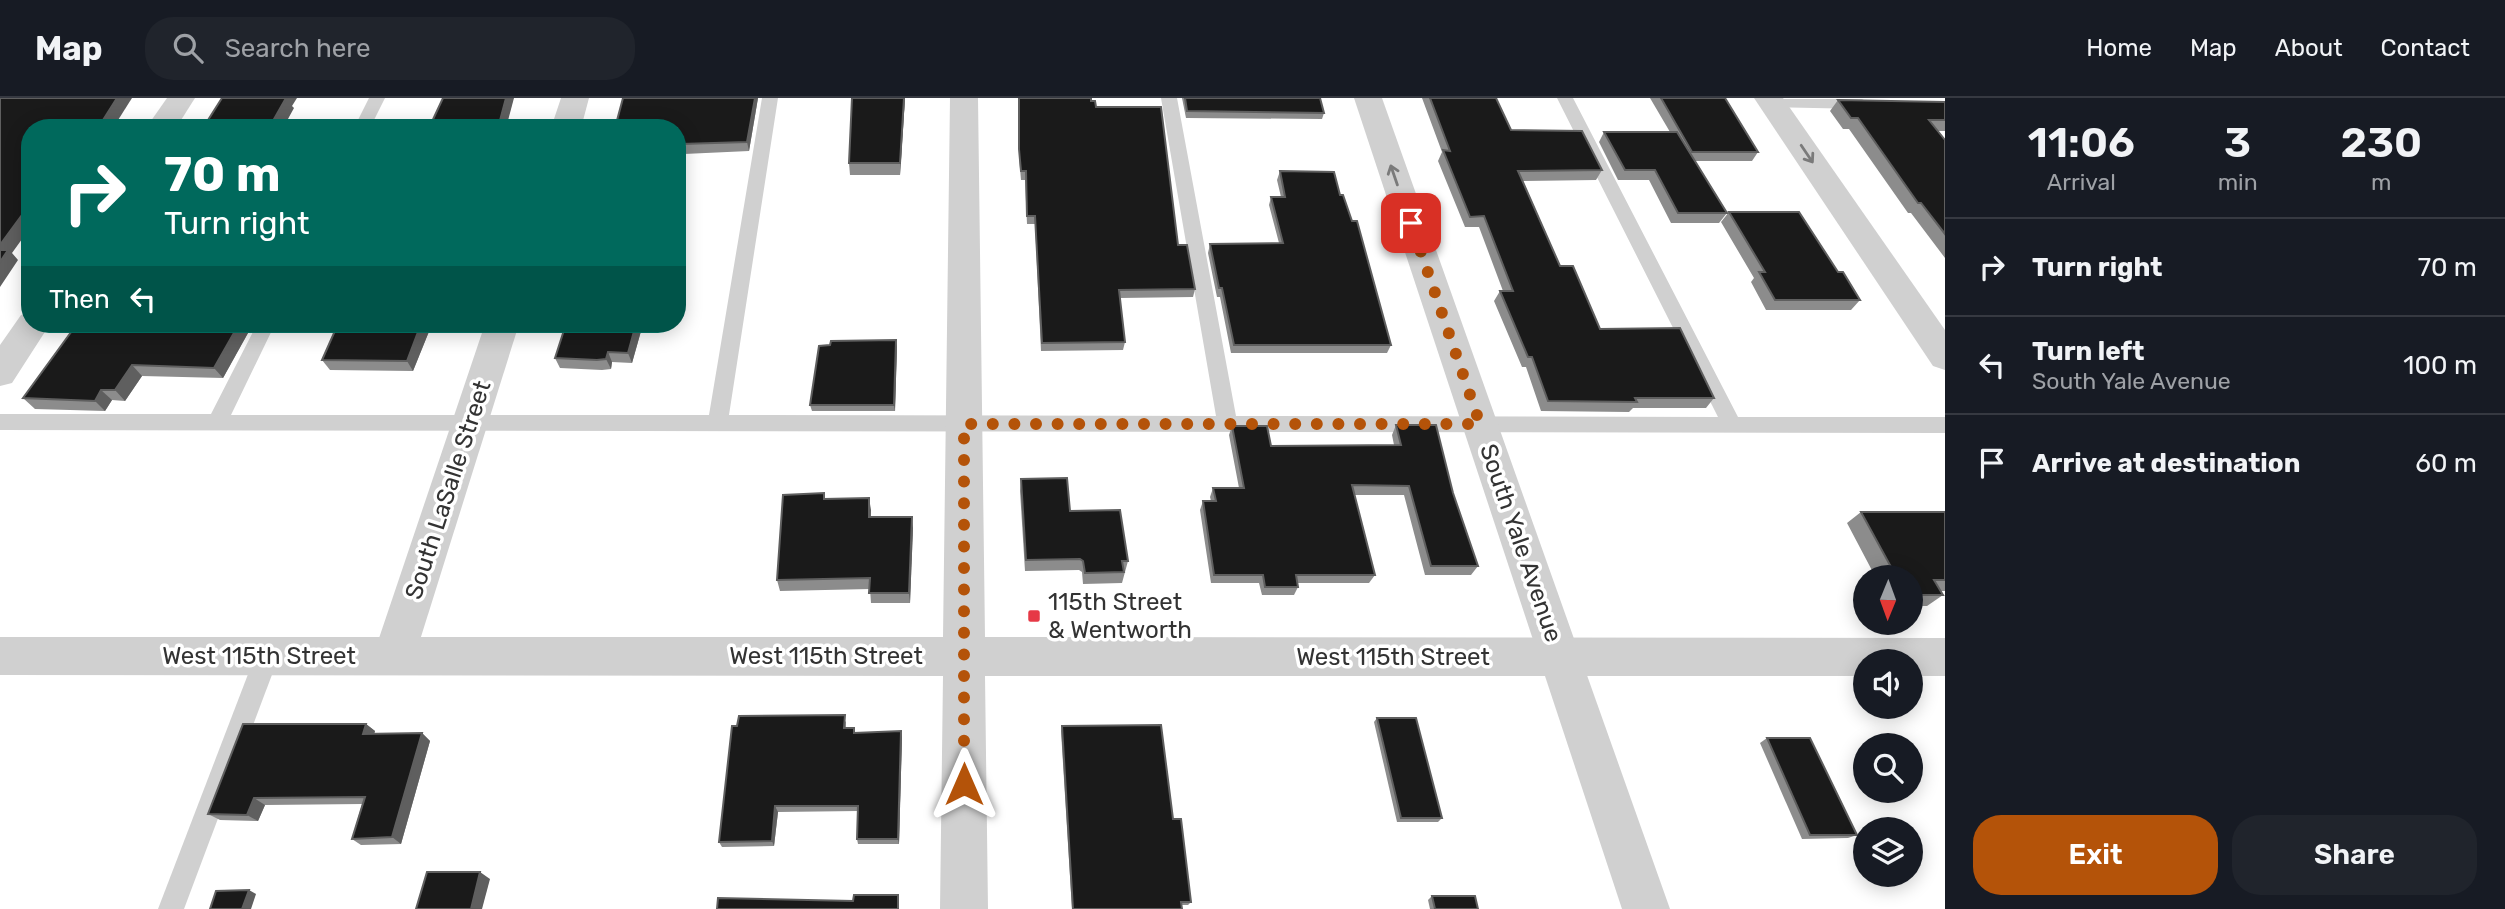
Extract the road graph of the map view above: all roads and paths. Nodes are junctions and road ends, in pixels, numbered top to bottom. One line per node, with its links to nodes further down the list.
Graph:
1 (181, 98): 11 (street)
2 (377, 98): 12 (lane)
3 (575, 98): 13 (street)
4 (770, 98): 22 (lane)
5 (964, 98): 23 (street)
6 (1169, 98): 24 (lane)
7 (1368, 98): 25 (street, South Yale Avenue, one-way to 7)
8 (1566, 98): 26 (lane)
9 (1770, 101): 10 (lane); 17 (street, one-way to 17)
10 (1878, 104)
11 (167, 119)
12 (366, 119)
13 (569, 119)
14 (27, 333): 18 (street)
15 (262, 333): 20 (lane)
16 (499, 333): 21 (street, South LaSalle Street)
17 (1945, 357)
18 (0, 373)
19 (0, 422): 20 (lane)
20 (217, 422): 21 (lane)
21 (470, 423): 22 (lane); 30 (street, South LaSalle Street)
22 (718, 423): 23 (lane)
23 (964, 424): 24 (lane); 32 (street)
24 (1227, 424): 25 (lane)
25 (1480, 424): 26 (lane); 31 (street, South Yale Avenue)
26 (1732, 425): 27 (lane)
27 (1945, 425)
28 (0, 656): 29 (street, West 115th Street)
29 (267, 656): 30 (street, West 115th Street); 34 (lane)
30 (394, 656): 32 (street, West 115th Street)
31 (1559, 656): 32 (street, West 115th Street); 33 (street, West 115th Street); 36 (street, South Yale Avenue)
32 (964, 657): 35 (street)
33 (1945, 657)
34 (171, 909)
35 (964, 909)
36 (1646, 909)

